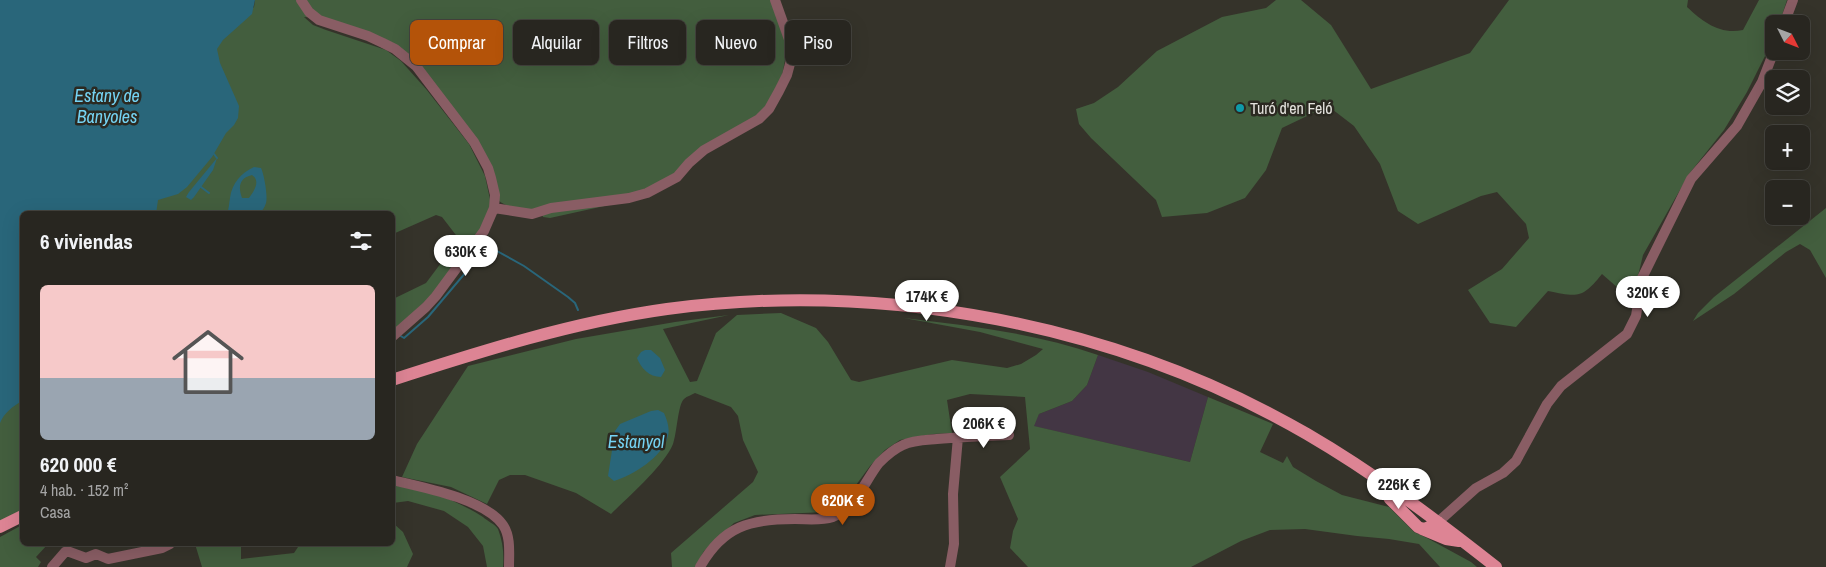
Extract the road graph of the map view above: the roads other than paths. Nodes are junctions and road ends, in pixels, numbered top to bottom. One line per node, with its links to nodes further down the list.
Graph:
1 (301, 0): 6 (street)
2 (776, 0): 6 (street)
3 (1794, 0): 4 (street)
4 (1788, 15)
5 (1771, 60): 14 (street)
6 (494, 208): 7 (street)
7 (395, 334)
8 (395, 379): 11 (main road)
9 (1009, 435): 10 (street)
10 (958, 437): 22 (street); 23 (street)
11 (1376, 476): 14 (main road); 16 (main road)
12 (395, 481): 21 (street)
13 (20, 517): 15 (main road)
14 (1438, 522): 16 (main road); 17 (main road)
15 (0, 527)
16 (1422, 529): 17 (main road)
17 (1464, 542): 24 (main road)
18 (166, 546): 19 (street)
19 (108, 563): 20 (street)
20 (52, 567)
21 (509, 567)
22 (700, 567)
23 (950, 567)
24 (1496, 567)

